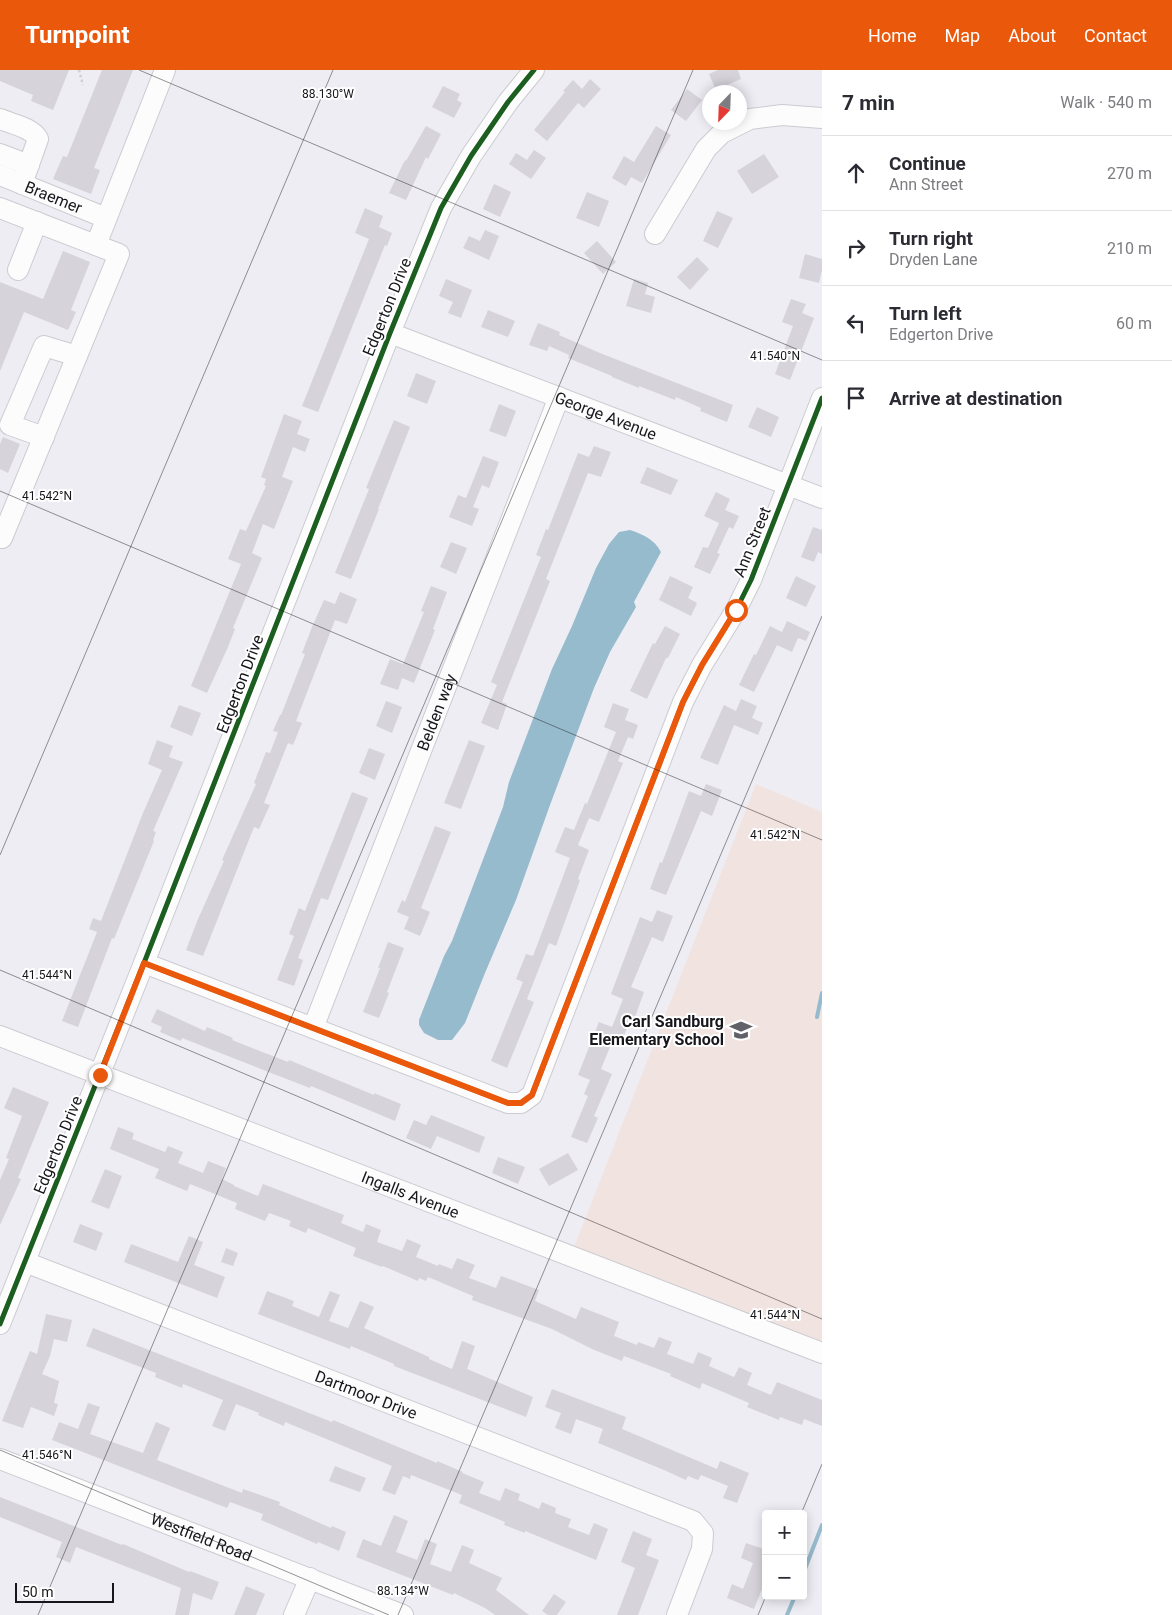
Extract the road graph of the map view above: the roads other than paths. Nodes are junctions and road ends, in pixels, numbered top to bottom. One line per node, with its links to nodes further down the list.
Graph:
1 (165, 70): 10 (street)
2 (534, 70): 15 (street, Edgerton Drive)
3 (822, 118): 12 (street)
4 (0, 119): 6 (street)
5 (0, 154): 6 (street)
6 (29, 165): 8 (street)
7 (0, 175): 8 (street, Braemer)
8 (22, 184): 10 (street, Braemer)
9 (0, 208): 11 (street)
10 (106, 218): 13 (street)
11 (37, 222): 13 (street); 14 (street)
12 (655, 234)
13 (96, 245): 16 (street)
14 (18, 270)
15 (390, 332): 17 (street, George Avenue); 23 (street, Edgerton Drive)
16 (77, 356): 19 (street); 19 (street)
17 (559, 397): 20 (street, George Avenue); 24 (street, Belden way)
18 (822, 398): 20 (street, Ann Street)
19 (44, 437): 22 (street)
20 (788, 484): 21 (street, George Avenue); 24 (street, Ann Street)
21 (822, 498)
22 (0, 537)
23 (144, 963): 24 (street); 26 (street, Edgerton Drive)
24 (313, 1028)
25 (0, 1036): 26 (street, Ingalls Avenue)
26 (100, 1075): 27 (street, Edgerton Drive); 29 (street, Ingalls Avenue)
27 (25, 1262): 28 (street, Edgerton Drive); 34 (street, Dartmoor Drive)
28 (0, 1324)
29 (822, 1352)
30 (0, 1459): 31 (street, Westfield Road)
31 (310, 1578): 32 (street); 33 (street, Westfield Road)
32 (294, 1615)
33 (403, 1615)
34 (677, 1615)

